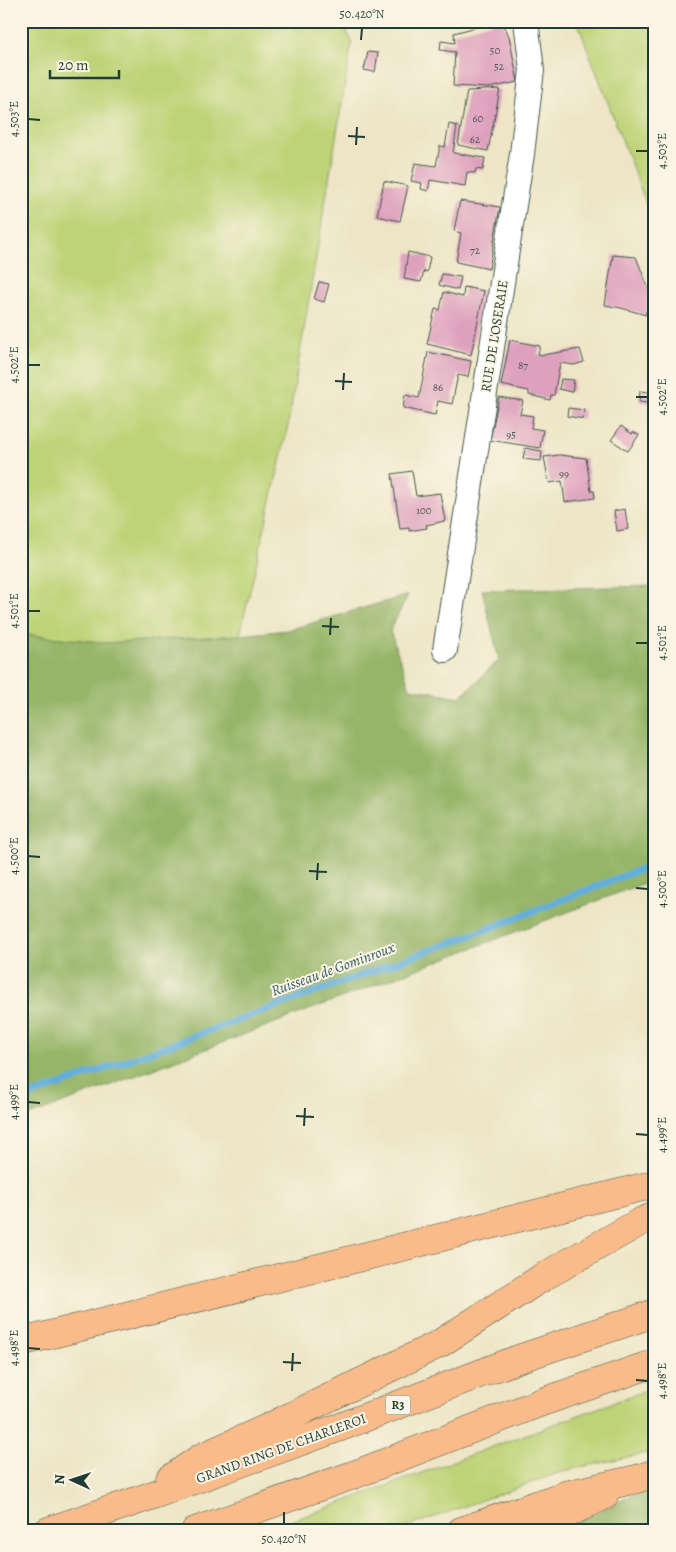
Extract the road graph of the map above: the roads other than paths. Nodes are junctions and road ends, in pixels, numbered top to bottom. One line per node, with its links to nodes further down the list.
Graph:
1 (526, 21): 2 (street, RUE DE L'OSERAIE)
2 (445, 650)
3 (655, 1184): 7 (highway)
4 (655, 1216): 11 (highway)
5 (655, 1313): 11 (highway, GRAND RING DE CHARLEROI / R3)
6 (21, 1326): 7 (highway)
7 (52, 1333): 8 (highway)
8 (21, 1342)
9 (655, 1363): 13 (highway)
10 (646, 1476): 14 (highway); 15 (highway)
11 (142, 1499): 12 (highway, GRAND RING DE CHARLEROI / R3)
12 (48, 1531)
13 (195, 1531)
14 (461, 1531)
15 (531, 1531)

